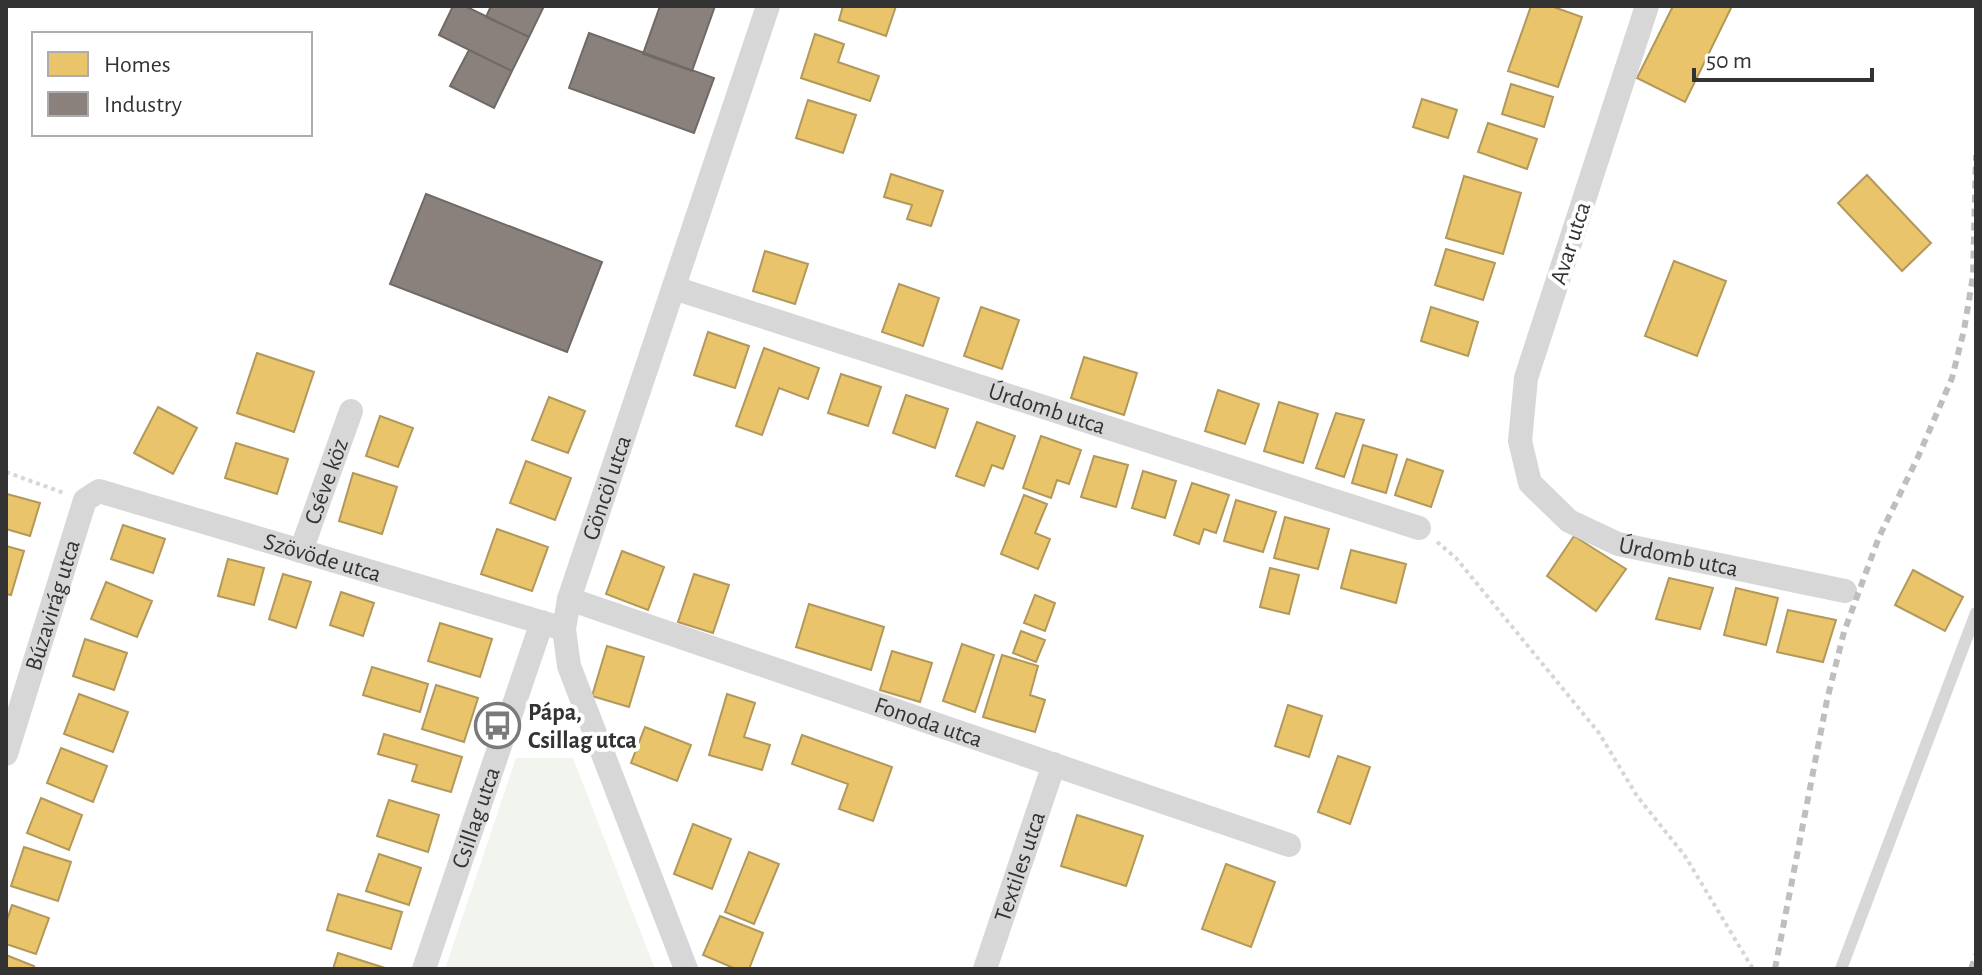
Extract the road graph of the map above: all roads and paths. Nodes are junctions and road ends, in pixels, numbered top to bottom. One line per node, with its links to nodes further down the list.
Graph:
1 (768, 6): 3 (street, Göncöl utca)
2 (1647, 6): 6 (street, Avar utca)
3 (674, 288): 8 (street, Úrdomb utca); 11 (street, Göncöl utca)
4 (351, 411): 9 (street, Cséve köz)
5 (6, 472): 7 (path)
6 (1530, 483): 10 (street, Úrdomb utca)
7 (85, 500): 9 (street, Szövöde utca); 14 (street, Búzavirág utca)
8 (1419, 528): 20 (path)
9 (301, 551): 13 (street, Szövöde utca)
10 (1845, 591)
11 (569, 599): 13 (street, Göncöl utca); 15 (street, Fonoda utca)
12 (1976, 613): 21 (lane)
13 (553, 626): 17 (street, Csillag utca); 18 (street, Göncöl utca)
14 (6, 754)
15 (1054, 764): 16 (street, Fonoda utca); 19 (street, Textiles utca)
16 (1289, 845)
17 (424, 969)
18 (686, 969)
19 (985, 969)
20 (1753, 969)
21 (1841, 969)

